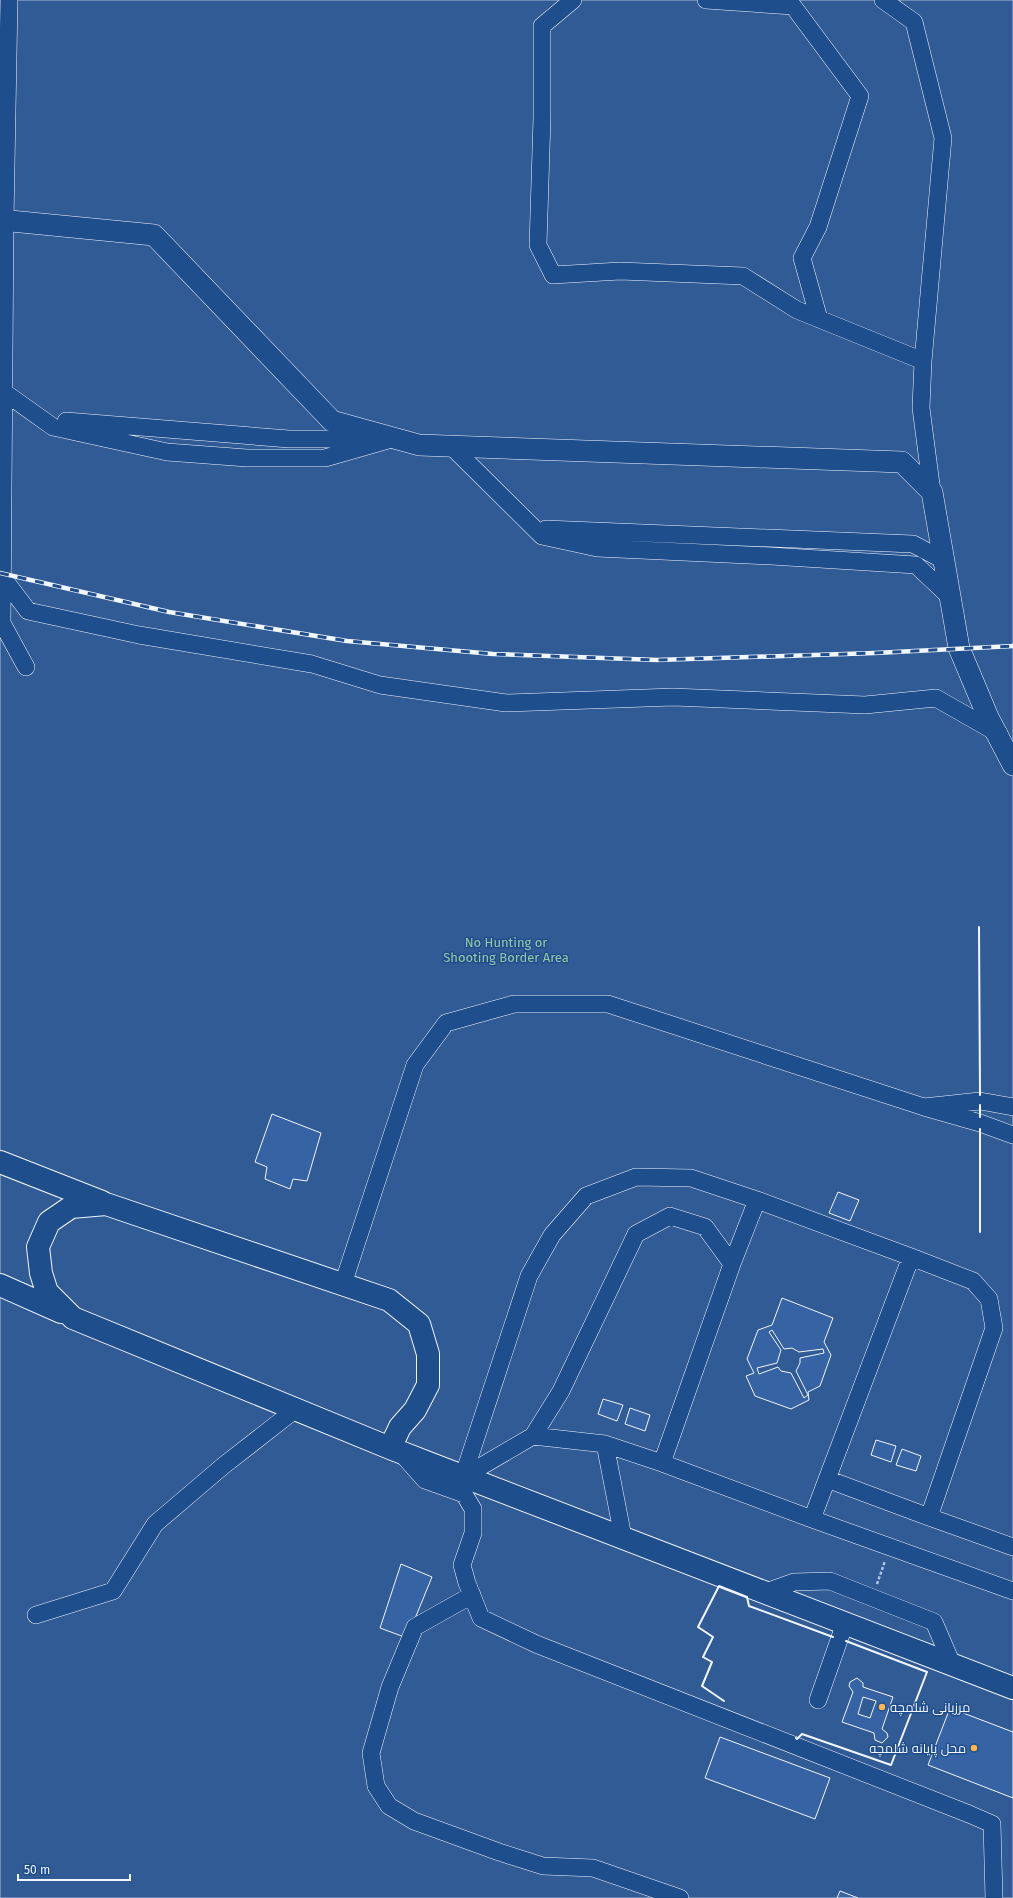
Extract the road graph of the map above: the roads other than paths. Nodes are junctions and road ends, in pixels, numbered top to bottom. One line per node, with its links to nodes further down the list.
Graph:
1 (9, 0): 5 (lane)
2 (574, 0): 6 (lane)
3 (706, 0): 6 (lane)
4 (883, 0): 7 (lane)
5 (3, 220): 8 (lane); 9 (main road)
6 (819, 319): 7 (lane)
7 (924, 361): 11 (lane)
8 (4, 392): 9 (lane); 14 (lane)
9 (395, 438): 10 (main road)
10 (451, 446): 11 (main road); 12 (lane)
11 (932, 492): 13 (main road)
12 (534, 528): 13 (lane); 15 (lane)
13 (945, 560): 15 (main road)
14 (3, 578): 16 (lane); 17 (lane)
15 (951, 598): 17 (main road)
16 (26, 667)
17 (1004, 732): 18 (lane); 19 (main road)
18 (1013, 743)
19 (1013, 765)
20 (924, 1107): 21 (lane); 22 (lane); 28 (lane)
21 (1013, 1107)
22 (1013, 1135)
23 (0, 1162): 25 (highway)
24 (757, 1200): 26 (lane); 27 (lane); 36 (lane)
25 (106, 1204): 28 (highway); 30 (highway)
26 (911, 1257): 37 (lane); 38 (lane)
27 (732, 1264): 32 (lane); 35 (lane)
28 (343, 1284): 34 (highway)
29 (0, 1285): 30 (highway)
30 (73, 1318): 31 (highway)
31 (296, 1409): 34 (highway); 45 (lane)
32 (533, 1436): 33 (lane); 36 (lane)
33 (606, 1444): 35 (lane); 40 (lane)
34 (395, 1450): 36 (highway); 44 (lane)
35 (662, 1463): 39 (lane)
36 (463, 1477): 40 (highway)
37 (827, 1480): 38 (lane); 39 (lane)
38 (930, 1517): 41 (lane)
39 (812, 1519): 42 (lane)
40 (624, 1537): 43 (highway)
41 (1013, 1547)
42 (1013, 1590)
43 (766, 1592): 46 (highway); 47 (lane)
44 (472, 1595): 50 (lane); 51 (lane)
45 (36, 1615)
46 (845, 1623): 47 (highway); 49 (lane)
47 (952, 1664): 48 (highway)
48 (1013, 1688)
49 (818, 1700)
50 (680, 1898)
51 (994, 1898)

